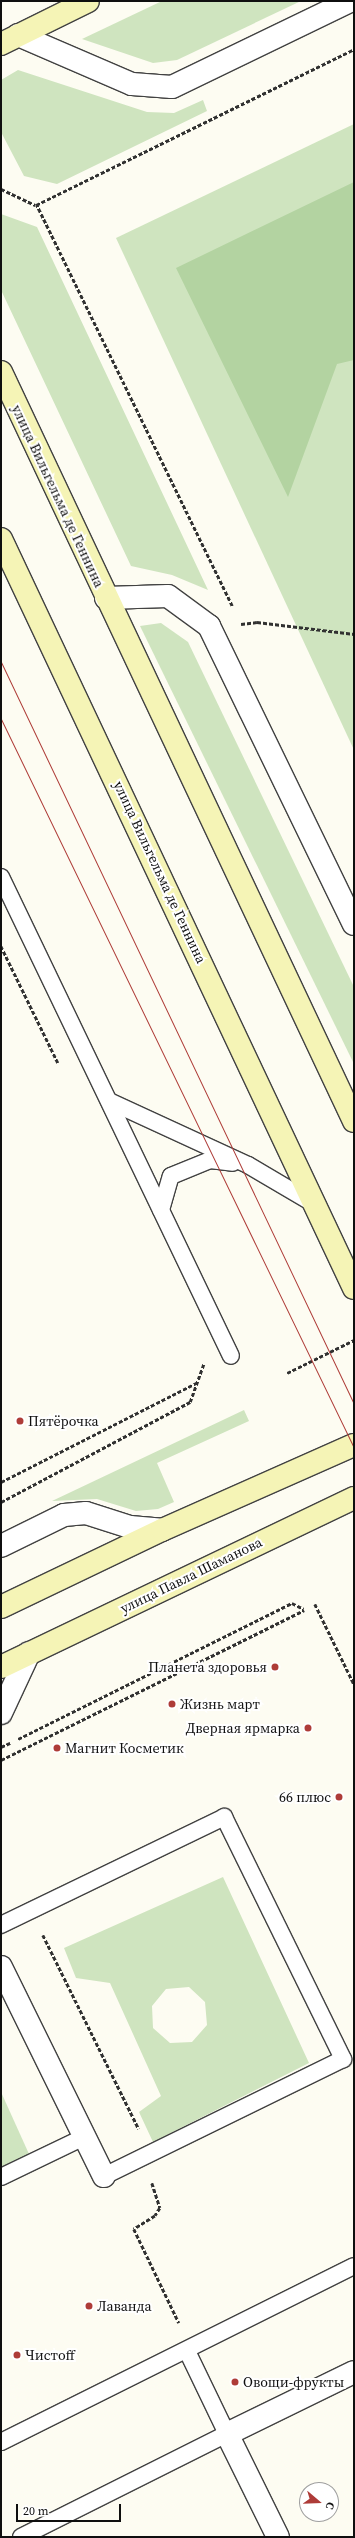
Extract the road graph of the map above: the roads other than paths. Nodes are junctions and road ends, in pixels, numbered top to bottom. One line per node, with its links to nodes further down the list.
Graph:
1 (88, 1): 3 (main road)
2 (350, 1): 3 (street)
3 (10, 39)
4 (1, 372): 6 (main road, улица Вильгельма де Геннина)
5 (1, 539): 12 (main road, улица Вильгельма де Геннина)
6 (106, 598): 8 (street, улица Вильгельма де Геннина); 10 (main road, улица Вильгельма де Геннина)
7 (1, 877): 9 (lane)
8 (354, 924)
9 (109, 1101): 11 (lane); 13 (lane)
10 (354, 1121)
11 (248, 1166): 12 (lane); 13 (lane)
12 (318, 1206): 14 (main road, улица Вильгельма де Геннина)
13 (161, 1210): 15 (lane)
14 (354, 1288)
15 (231, 1356)
16 (354, 1445): 18 (main road)
17 (354, 1498): 21 (main road, улица Павла Шаманова)
18 (162, 1530): 19 (street); 20 (main road)
19 (1, 1546)
20 (1, 1607)
21 (29, 1653): 22 (main road, улица Павла Шаманова); 23 (street)
22 (1, 1667)
23 (1, 1713)
24 (1, 1925): 27 (lane)
25 (1, 1967): 26 (street)
26 (84, 2137): 27 (street); 28 (lane)
27 (104, 2176)
28 (1, 2177)
29 (354, 2266): 30 (lane)
30 (187, 2351): 32 (lane); 33 (lane)
31 (354, 2372): 32 (street)
32 (227, 2434): 34 (lane); 35 (street)
33 (1, 2442)
34 (22, 2537)
35 (278, 2537)

